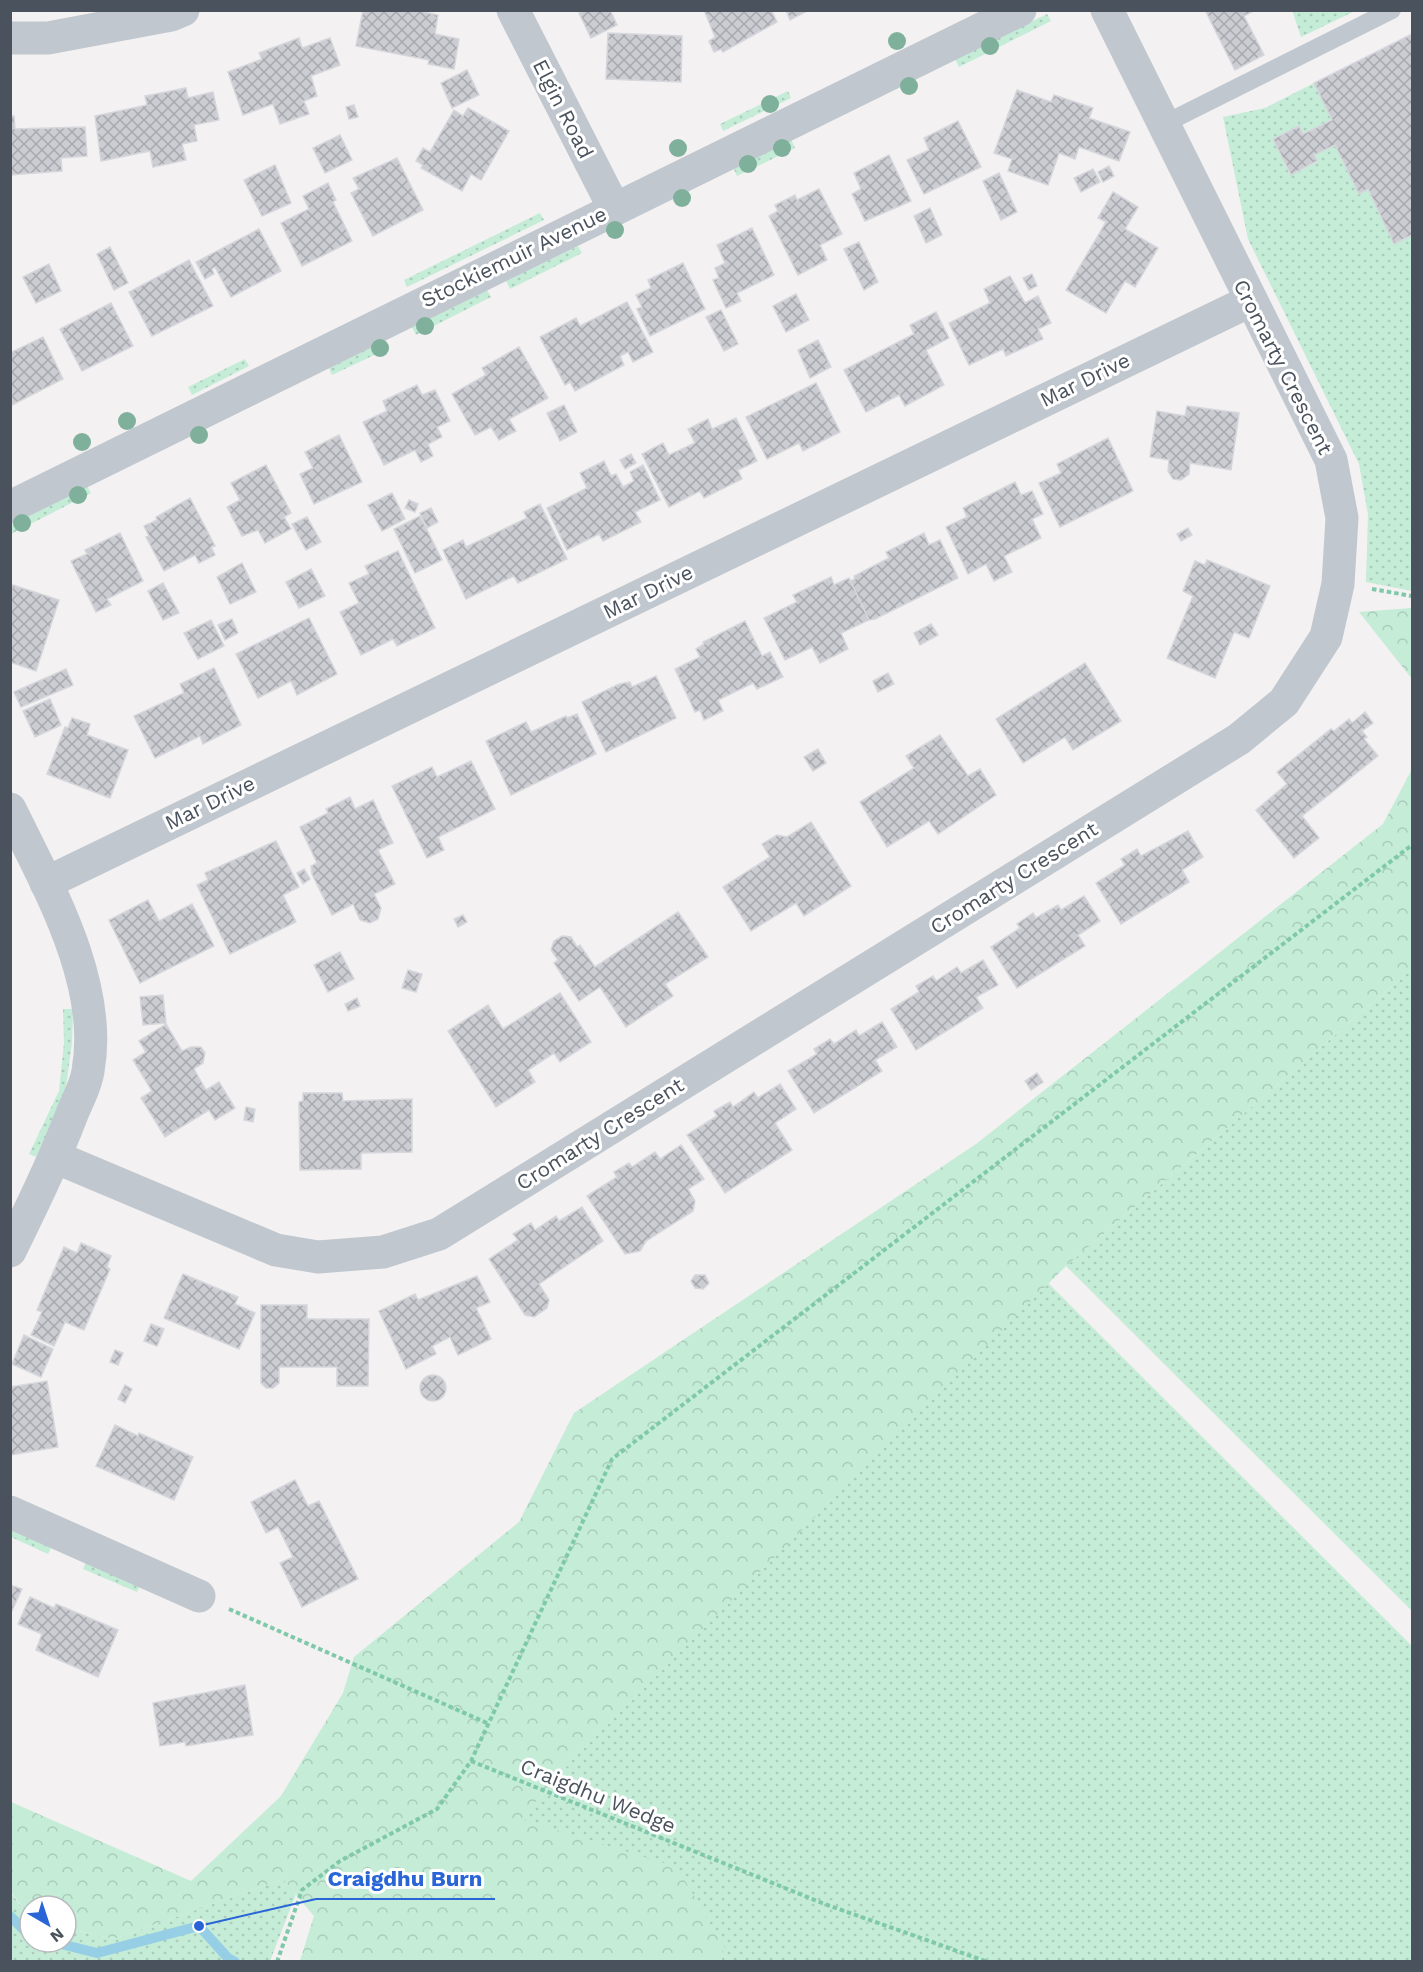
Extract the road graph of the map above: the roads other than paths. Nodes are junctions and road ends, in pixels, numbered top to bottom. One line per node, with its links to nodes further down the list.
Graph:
1 (183, 10): 6 (street)
2 (513, 10): 8 (street, Elgin Road)
3 (1020, 10): 8 (street, Stockiemuir Avenue)
4 (1107, 10): 7 (street, Cromarty Crescent)
5 (1392, 10): 7 (lane)
6 (10, 38)
7 (1164, 124): 9 (street, Cromarty Crescent)
8 (614, 208): 10 (street, Stockiemuir Avenue)
9 (1250, 301): 12 (street, Mar Drive); 13 (street, Cromarty Crescent)
10 (10, 507)
11 (10, 809): 12 (street)
12 (46, 883): 13 (street)
13 (55, 1157): 14 (street)
14 (10, 1251)
15 (10, 1512): 16 (street)
16 (211, 1601)

